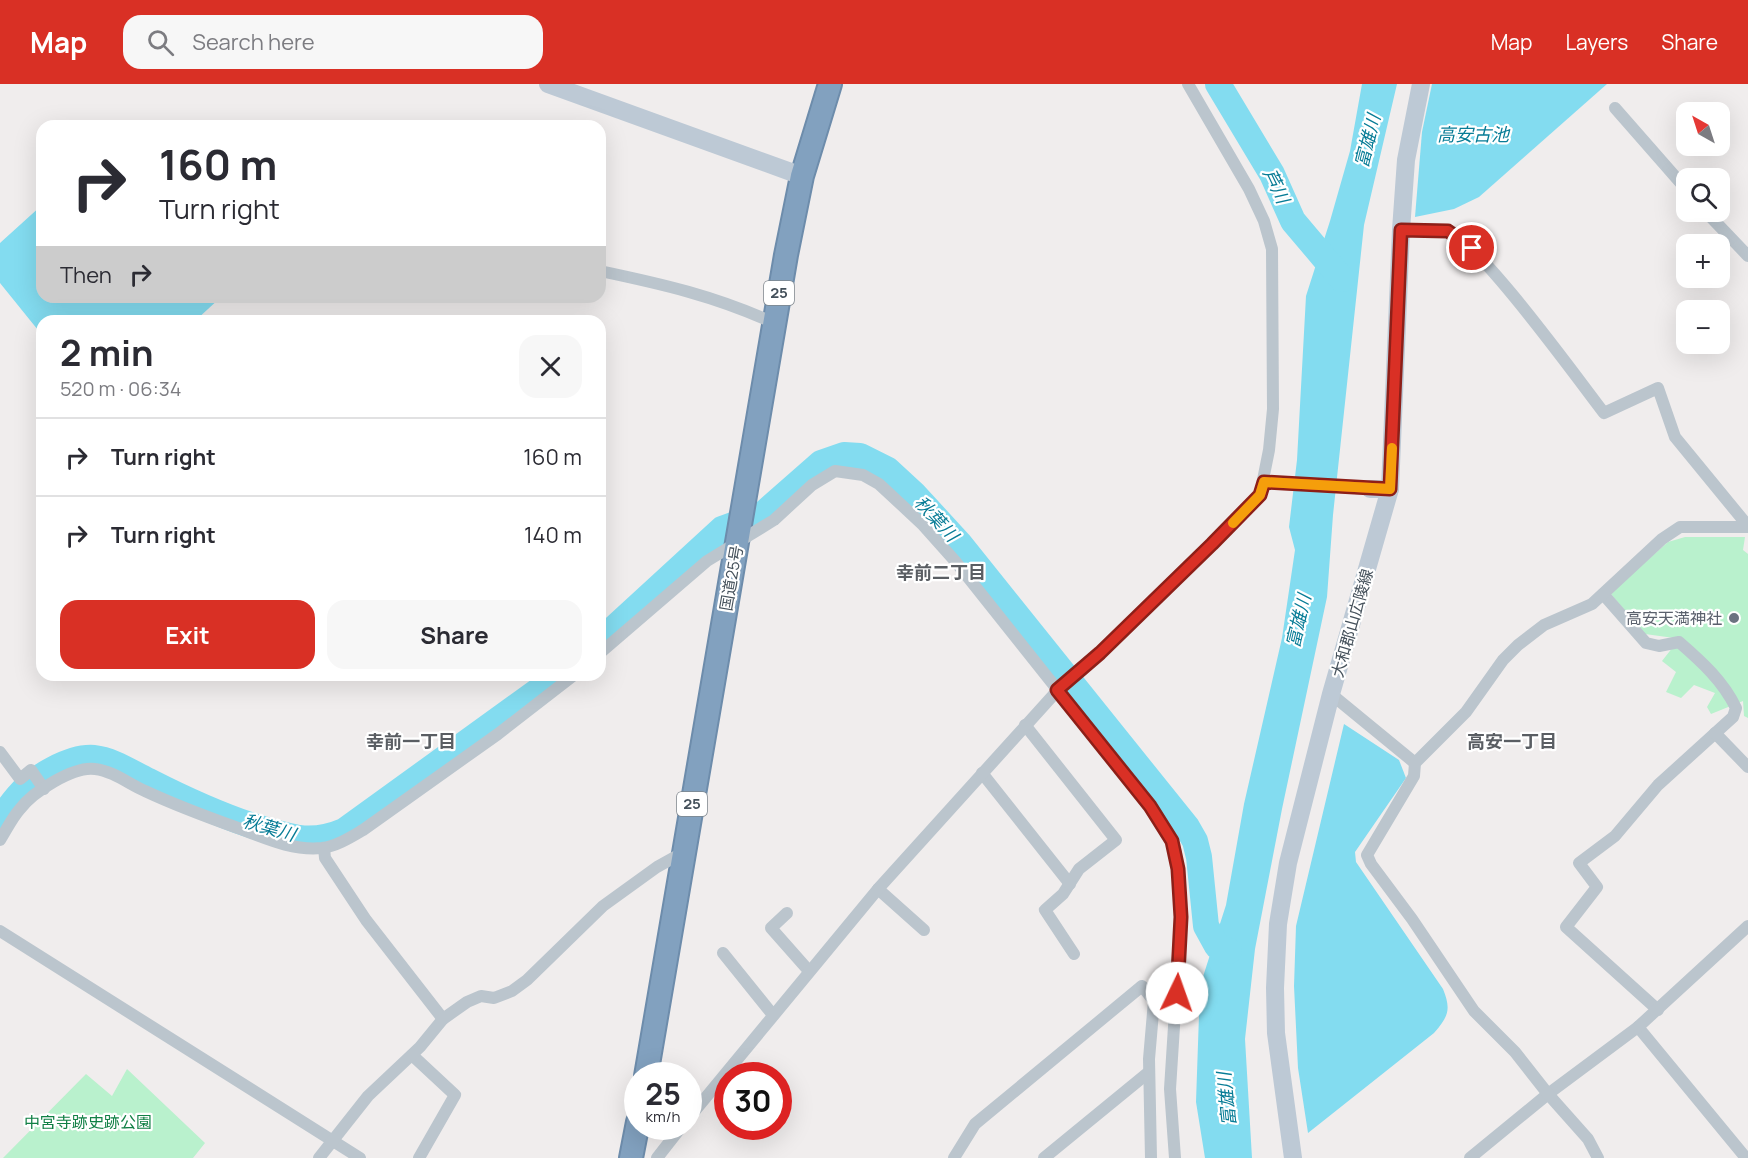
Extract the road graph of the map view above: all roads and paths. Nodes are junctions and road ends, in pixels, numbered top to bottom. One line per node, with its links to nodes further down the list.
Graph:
1 (548, 84): 6 (main road)
2 (830, 84): 6 (highway, 国道25号 / 25)
3 (1188, 84): 13 (street)
4 (1421, 84): 9 (main road, 大和郡山広陵線)
5 (1616, 108): 7 (street)
6 (802, 176): 12 (highway, 国道25号 / 25)
7 (1676, 177)
8 (1716, 222): 10 (street)
9 (1401, 230): 15 (main road, 大和郡山広陵線); 16 (street)
10 (1748, 256)
11 (606, 272): 12 (street)
12 (774, 323): 17 (highway, 国道25号 / 25)
13 (1264, 482): 14 (street); 21 (street)
14 (1370, 489): 15 (main road)
15 (1390, 489): 22 (main road, 大和郡山広陵線)
16 (1748, 527): 18 (street)
17 (738, 537): 19 (street); 21 (street); 32 (highway, 国道25号 / 25)
18 (1603, 594): 24 (street); 26 (street)
19 (606, 648)
20 (566, 681): 31 (street)
21 (1057, 690): 23 (street); 62 (street)
22 (1331, 694): 26 (street); 63 (main road, 大和郡山広陵線)
23 (1025, 725): 28 (street); 33 (street)
24 (1715, 733): 27 (street); 42 (street)
25 (0, 752): 29 (street)
26 (1415, 763): 49 (street)
27 (1748, 767)
28 (982, 773): 33 (street); 34 (street)
29 (44, 789): 30 (street); 31 (street)
30 (0, 840)
31 (324, 848): 44 (street)
32 (684, 852): 44 (street); 47 (highway, 国道25号 / 25)
33 (1070, 884): 40 (street)
34 (878, 889): 37 (street); 41 (street)
35 (787, 913): 41 (street)
36 (1748, 926): 42 (street)
37 (924, 930)
38 (0, 931): 51 (street)
39 (723, 953): 43 (street)
40 (1074, 954)
41 (809, 971): 43 (street)
42 (1658, 1010): 45 (street)
43 (773, 1015): 50 (street)
44 (443, 1019): 46 (street)
45 (1638, 1027): 49 (street); 66 (street)
46 (412, 1055): 51 (street); 56 (street)
47 (648, 1062)
48 (1149, 1072): 59 (street); 60 (street); 61 (street)
49 (1548, 1094): 64 (street); 65 (street)
50 (702, 1102)
51 (333, 1140): 54 (street); 55 (street)
52 (634, 1140): 57 (highway)
53 (671, 1140): 58 (street)
54 (319, 1158)
55 (360, 1158)
56 (419, 1158)
57 (631, 1158)
58 (657, 1158)
59 (954, 1158)
60 (1044, 1158)
61 (1151, 1158)
62 (1175, 1158)
63 (1293, 1158)
64 (1470, 1158)
65 (1598, 1158)
66 (1746, 1158)

